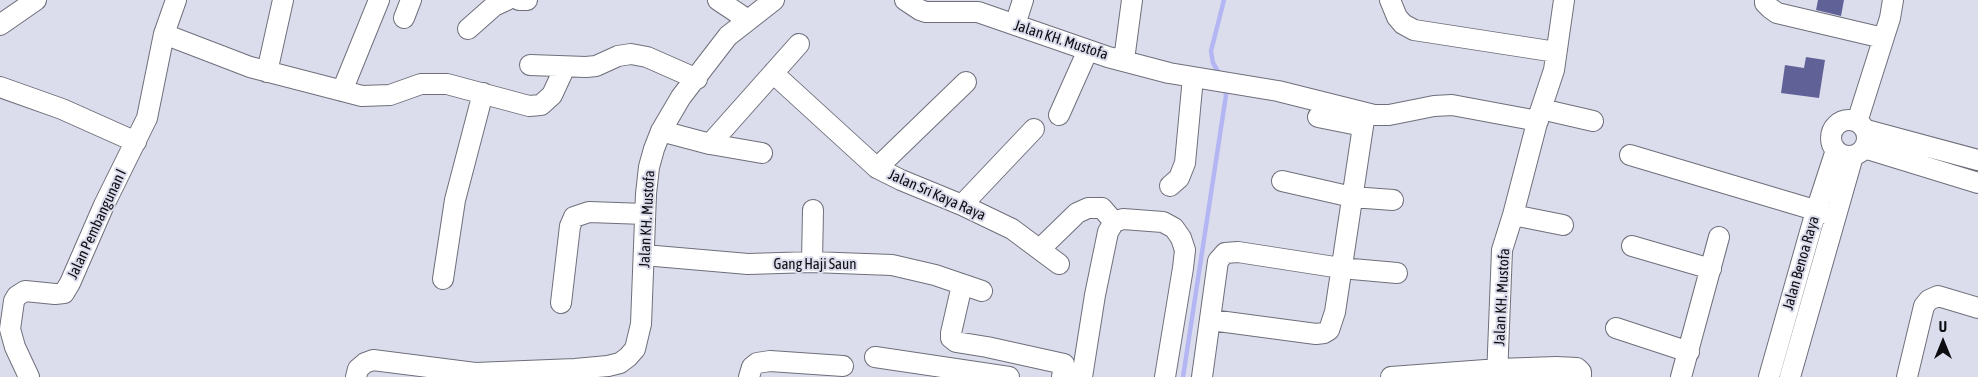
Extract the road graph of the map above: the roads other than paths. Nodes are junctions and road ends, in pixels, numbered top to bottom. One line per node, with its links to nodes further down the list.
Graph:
1 (36, 0): 18 (street)
2 (176, 0): 21 (street)
3 (283, 0): 29 (street)
4 (380, 0): 35 (street)
5 (507, 0): 20 (street)
6 (519, 0): 7 (street)
7 (527, 0)
8 (718, 0): 17 (street)
9 (773, 0): 17 (street, Jalan KH. Mustofa)
10 (905, 0): 19 (street, Jalan KH. Mustofa)
11 (1023, 0): 19 (street)
12 (1132, 0): 26 (street)
13 (1390, 0): 25 (street)
14 (1564, 0): 25 (street, Jalan KH. Mustofa)
15 (1765, 0): 22 (street)
16 (1893, 0): 22 (street, Jalan Benoa Raya)
17 (748, 20): 32 (street, Jalan KH. Mustofa)
18 (0, 25)
19 (1015, 25): 24 (street, Jalan KH. Mustofa)
20 (468, 29)
21 (164, 34): 29 (street); 45 (street)
22 (1883, 38): 44 (street, Jalan Benoa Raya)
23 (799, 44): 30 (street)
24 (1088, 50): 26 (street, Jalan KH. Mustofa); 37 (street)
25 (1556, 52): 38 (street, Jalan KH. Mustofa)
26 (1124, 60): 31 (street, Jalan KH. Mustofa)
27 (530, 64): 28 (street)
28 (565, 67): 32 (street); 36 (street)
29 (267, 72): 35 (street)
30 (773, 73): 46 (street); 50 (street, Jalan Sri Kaya Raya)
31 (1193, 77): 40 (street, Jalan KH. Mustofa); 53 (street)
32 (696, 79): 43 (street, Jalan KH. Mustofa)
33 (966, 82): 50 (street)
34 (0, 87): 45 (street)
35 (342, 91): 36 (street)
36 (483, 93): 72 (street)
37 (1059, 115)
38 (1539, 115): 40 (street, Jalan KH. Mustofa); 41 (street); 60 (street, Jalan KH. Mustofa)
39 (1318, 117): 40 (street)
40 (1364, 120): 54 (street)
41 (1593, 121)
42 (1034, 129): 56 (street)
43 (661, 131): 46 (street); 58 (street, Jalan KH. Mustofa)
44 (1855, 141): 49 (street); 52 (street); 59 (street, Jalan Benoa Raya)
45 (136, 142): 85 (street, Jalan Pembangunan I)
46 (710, 144): 47 (street)
47 (762, 153)
48 (1630, 155): 59 (street)
49 (1978, 160)
50 (877, 168): 56 (street, Jalan Sri Kaya Raya)
51 (1282, 181): 54 (street)
52 (1978, 184)
53 (1170, 186)
54 (1352, 197): 55 (street); 69 (street)
55 (1393, 200)
56 (962, 205): 65 (street, Jalan Sri Kaya Raya)
57 (813, 210): 67 (street)
58 (645, 214): 66 (street, Jalan KH. Mustofa); 75 (street)
59 (1826, 214): 79 (street, Jalan Benoa Raya)
60 (1514, 215): 62 (street); 84 (street, Jalan KH. Mustofa)
61 (1114, 222): 65 (street); 90 (street); 91 (street)
62 (1563, 225)
63 (1719, 238): 70 (street)
64 (1632, 246): 70 (street)
65 (1040, 249): 68 (street, Jalan Sri Kaya Raya)
66 (644, 256): 67 (street, Gang Haji Saun); 83 (street, Jalan KH. Mustofa)
67 (812, 262): 73 (street, Gang Haji Saun)
68 (1059, 264)
69 (1341, 268): 71 (street); 77 (street); 77 (street)
70 (1711, 269): 80 (street)
71 (1397, 273)
72 (443, 279)
73 (962, 285): 74 (street, Gang Haji Saun); 89 (street)
74 (982, 291)
75 (562, 303)
76 (1978, 308): 98 (street)
77 (1211, 320): 92 (street)
78 (1616, 328): 80 (street)
79 (1789, 342): 96 (street, Jalan Benoa Raya); 97 (street, Jalan Benoa Raya)
80 (1688, 352): 95 (street)
81 (875, 357): 88 (street)
82 (844, 366): 87 (street)
83 (608, 371): 86 (street)
84 (1498, 373): 93 (street); 94 (street)
85 (29, 377)
86 (356, 377)
87 (749, 377)
88 (1009, 377)
89 (1062, 377)
90 (1082, 377)
91 (1165, 377)
92 (1202, 377)
93 (1391, 377)
94 (1581, 377)
95 (1681, 377)
96 (1769, 377)
97 (1790, 377)
98 (1907, 377)

